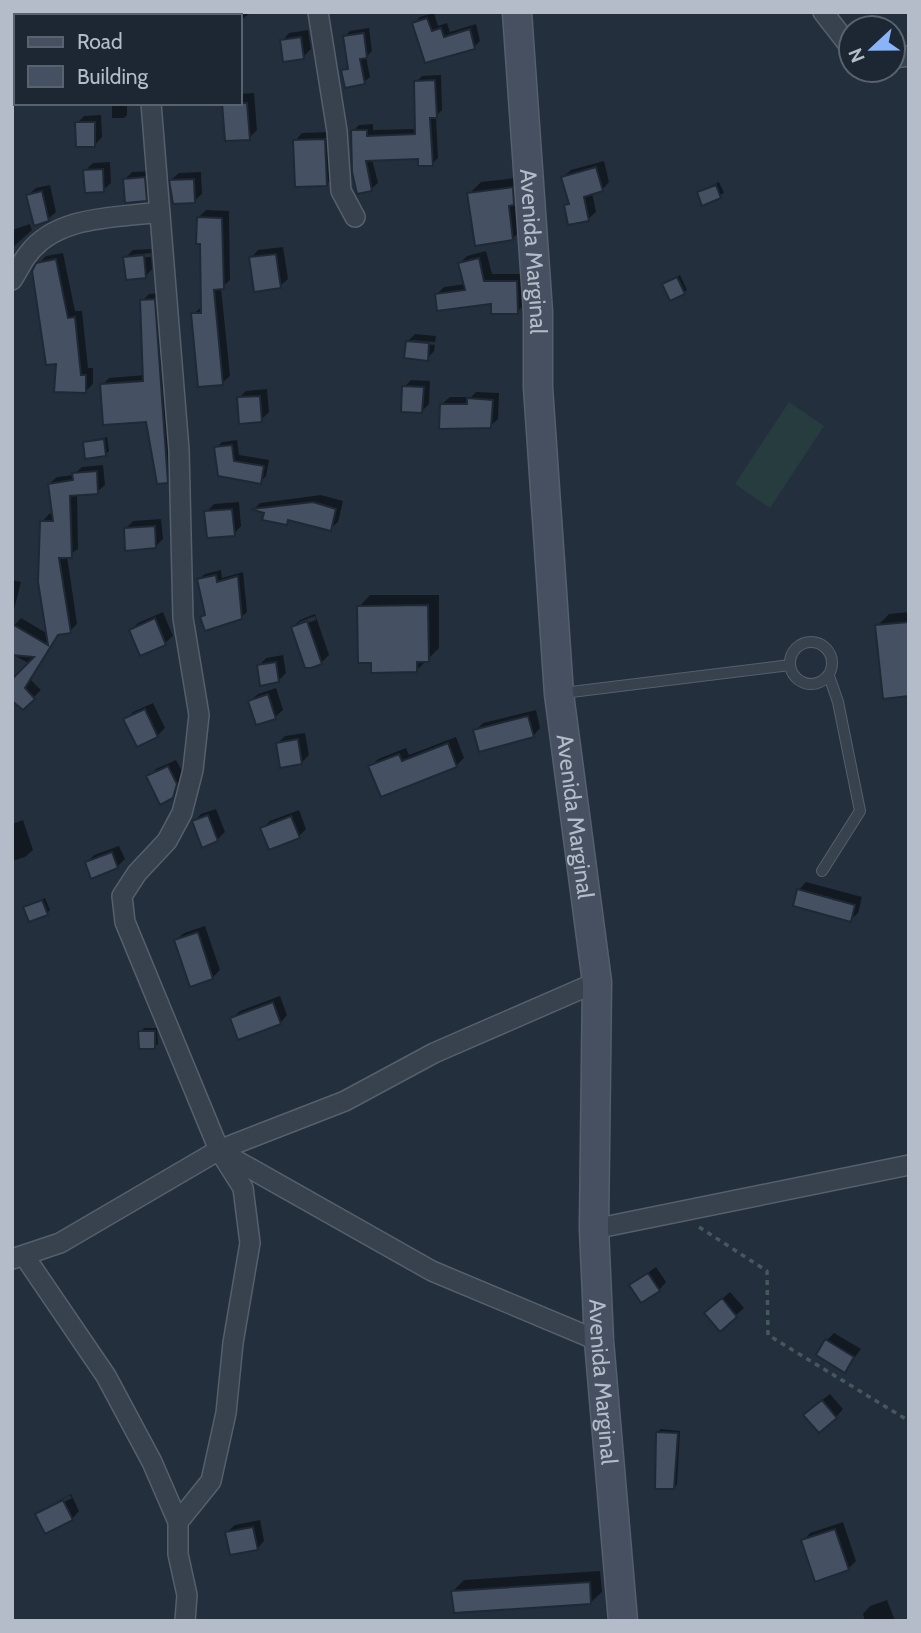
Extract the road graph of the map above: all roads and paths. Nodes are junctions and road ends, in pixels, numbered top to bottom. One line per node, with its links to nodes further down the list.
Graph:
1 (318, 12): 7 (street)
2 (517, 12): 11 (street, Avenida Marginal)
3 (824, 12): 4 (street)
4 (837, 29)
5 (151, 105): 6 (street)
6 (160, 212): 8 (street); 14 (street)
7 (355, 217)
8 (12, 281)
9 (790, 665): 10 (lane); 10 (lane); 11 (lane)
10 (829, 676): 12 (lane)
11 (559, 694): 13 (street, Avenida Marginal)
12 (822, 871)
13 (597, 982): 14 (street); 17 (street, Avenida Marginal)
14 (219, 1150): 18 (street); 19 (street); 21 (street)
15 (909, 1166): 16 (street)
16 (677, 1212): 17 (street); 20 (path)
17 (594, 1229): 19 (street, Avenida Marginal)
18 (18, 1258): 21 (street)
19 (599, 1341): 23 (street, Avenida Marginal)
20 (909, 1421)
21 (178, 1522): 22 (street)
22 (185, 1621)
23 (623, 1621)

